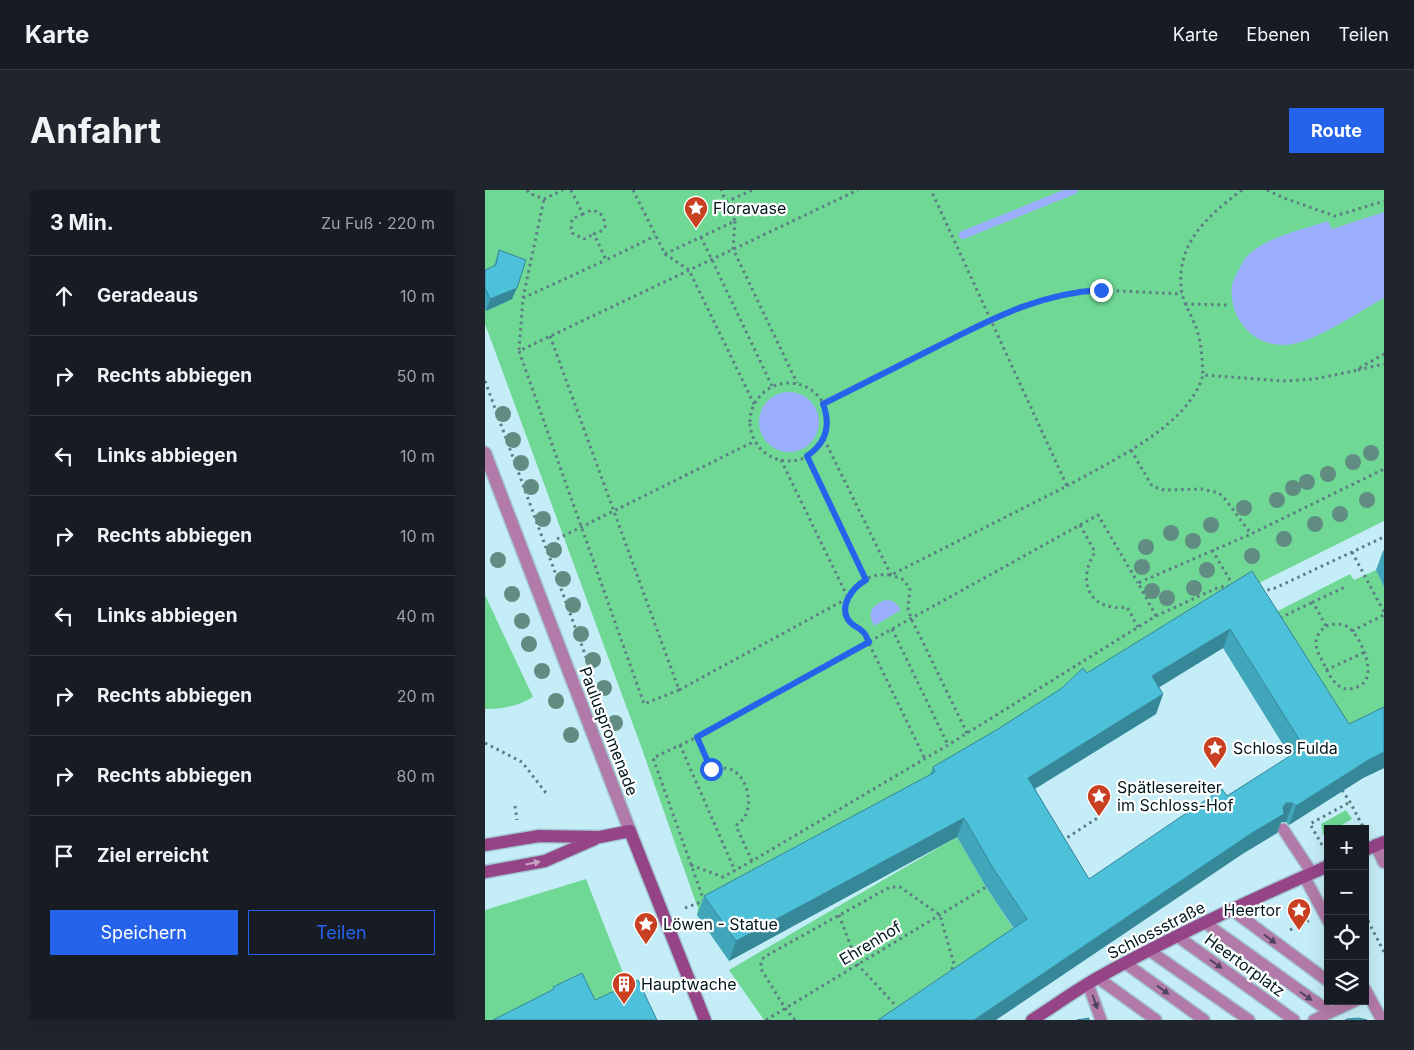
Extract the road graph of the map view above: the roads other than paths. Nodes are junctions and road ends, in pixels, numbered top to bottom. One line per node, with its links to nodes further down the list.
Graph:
1 (485, 453): 3 (street, Pauluspromenade)
2 (1283, 830): 10 (lane)
3 (630, 831): 4 (street); 22 (street, Pauluspromenade)
4 (600, 837): 5 (street); 9 (street, one-way to 4)
5 (485, 845)
6 (1375, 845): 7 (street)
7 (1384, 862)
8 (1324, 868): 10 (street, Schlossstraße)
9 (485, 872)
10 (1308, 875): 11 (street, Schlossstraße); 12 (lane)
11 (1232, 910): 13 (street, Schlossstraße); 17 (lane, one-way to 17)
12 (1325, 915)
13 (1205, 923): 14 (street, Schlossstraße); 21 (lane, Heertorplatz, one-way to 21)
14 (1177, 936): 15 (street, Schlossstraße); 28 (lane, Heertorplatz, one-way to 28)
15 (1150, 951): 16 (street, Schlossstraße); 27 (lane)
16 (1125, 963): 18 (street, Schlossstraße); 26 (lane, one-way to 26)
17 (1324, 978)
18 (1093, 981): 23 (street, Schlossstraße); 24 (lane, one-way to 24); 25 (lane)
19 (1369, 999): 30 (lane)
20 (1346, 1005): 21 (lane)
21 (1330, 1012): 29 (lane)
22 (705, 1020)
23 (1032, 1020)
24 (1101, 1020)
25 (1156, 1020)
26 (1204, 1020)
27 (1249, 1020)
28 (1294, 1020)
29 (1314, 1020)
30 (1382, 1020)

